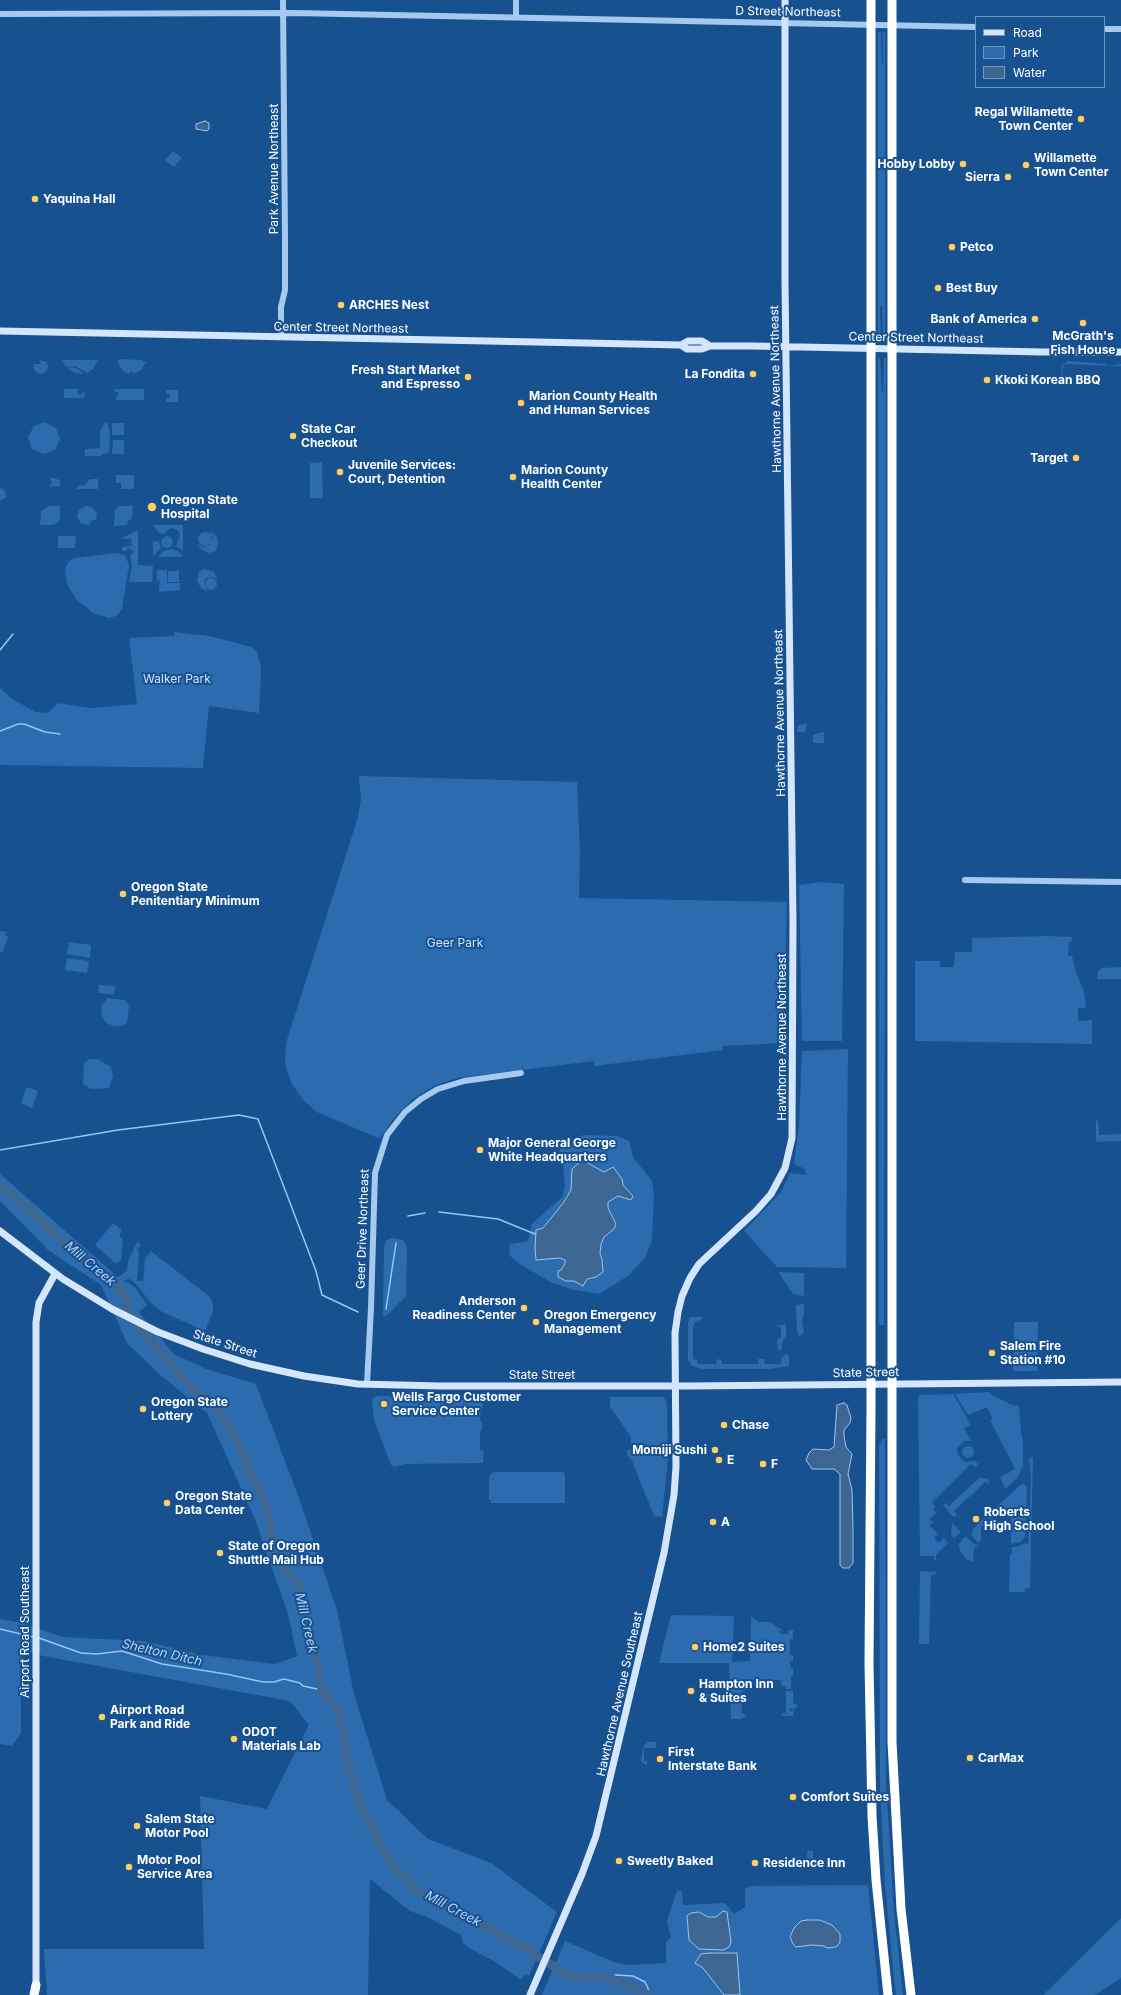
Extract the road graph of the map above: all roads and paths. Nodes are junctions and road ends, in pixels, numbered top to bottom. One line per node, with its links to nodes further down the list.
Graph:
1 (283, 0): 6 (street, Park Avenue Northeast)
2 (516, 0): 8 (street)
3 (785, 0): 9 (main road, Hawthorne Avenue Northeast)
4 (892, 0): 28 (highway)
5 (871, 1): 27 (highway)
6 (283, 13): 7 (street, D Street Northeast); 8 (street, D Street Northeast); 14 (street, Park Avenue Northeast)
7 (0, 14)
8 (516, 17): 9 (street, D Street Northeast)
9 (785, 23): 10 (street, D Street Northeast); 15 (main road, Hawthorne Avenue Northeast)
10 (975, 27)
11 (1105, 29): 12 (street)
12 (1121, 29)
13 (0, 331): 14 (main road, Center Street Northeast)
14 (281, 337): 15 (main road, Center Street Northeast)
15 (787, 346): 16 (main road, Center Street Northeast); 24 (main road, Hawthorne Avenue Northeast)
16 (1121, 352)
17 (965, 880): 18 (street)
18 (1121, 882)
19 (521, 1073): 23 (street, Geer Drive Northeast)
20 (0, 1231): 21 (main road, State Street)
21 (55, 1274): 23 (main road, State Street); 25 (main road, Airport Road Southeast)
22 (1121, 1382): 24 (main road, State Street)
23 (367, 1384): 24 (main road, State Street)
24 (676, 1386): 26 (main road, Hawthorne Avenue Southeast)
25 (36, 1992)
26 (530, 1995)
27 (887, 1995)
28 (911, 1995)

